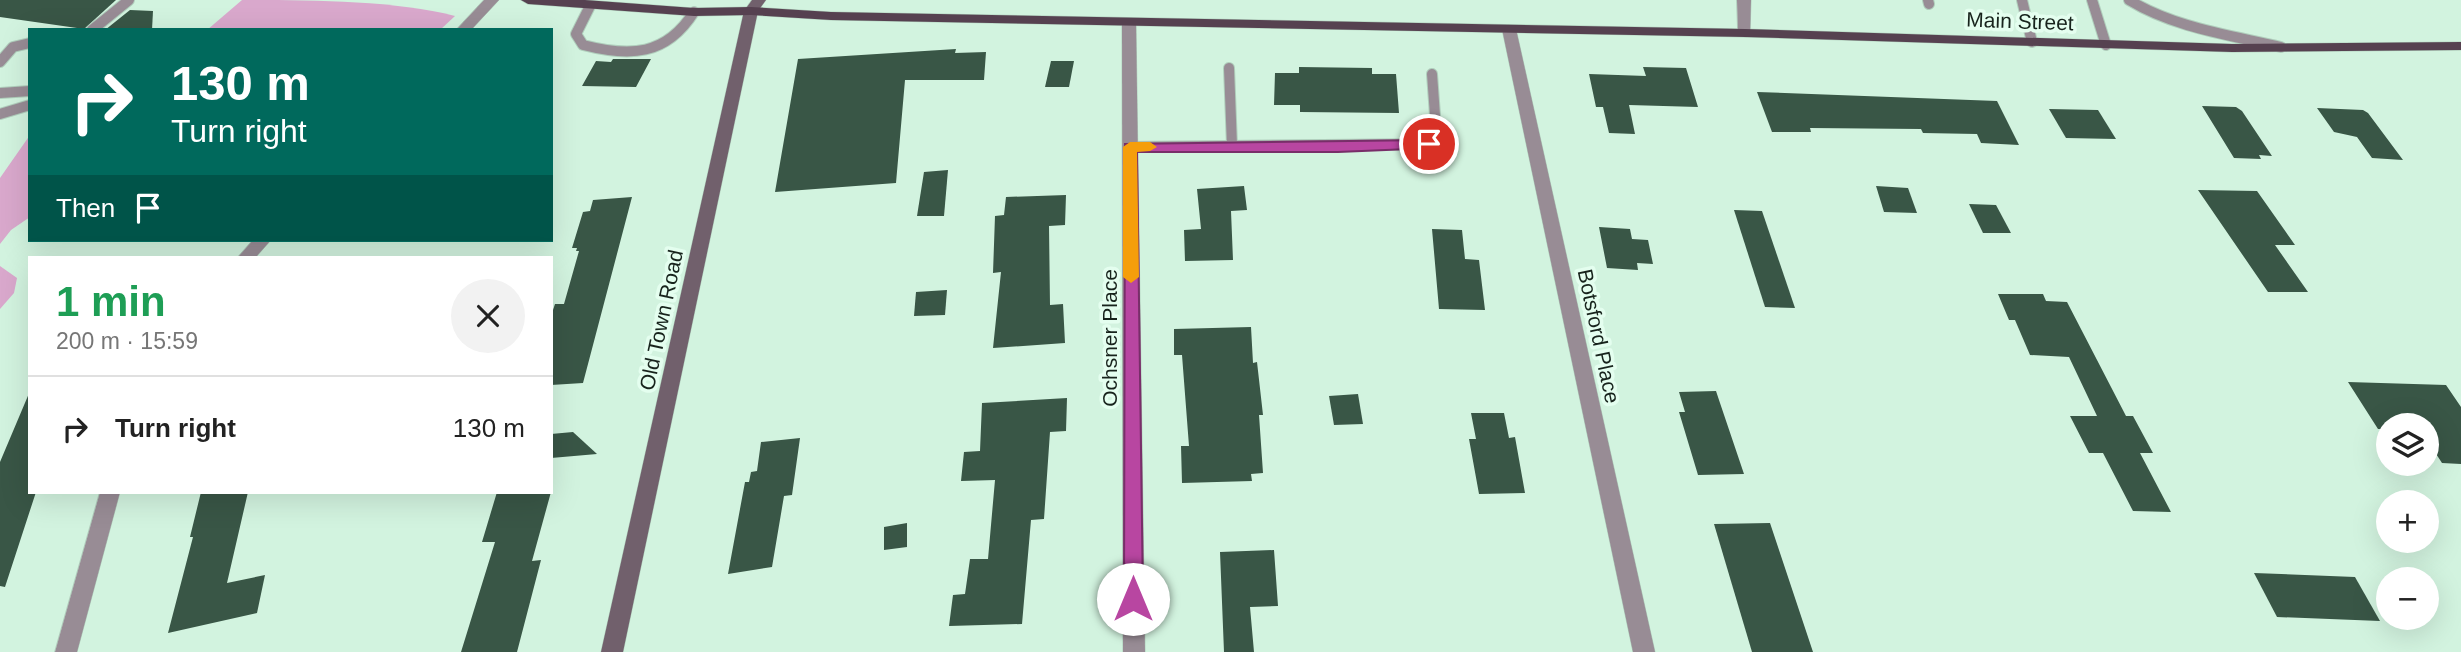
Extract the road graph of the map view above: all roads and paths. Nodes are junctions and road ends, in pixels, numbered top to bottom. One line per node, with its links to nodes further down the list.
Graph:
1 (130, 0): 12 (lane)
2 (492, 0): 13 (street)
3 (528, 0): 9 (main road, Main Street)
4 (1744, 0): 15 (street)
5 (2022, 0): 16 (lane)
6 (2092, 0): 18 (lane)
7 (2129, 0): 20 (lane)
8 (755, 5): 10 (main road, Main Street); 11 (main road, Main Street); 34 (main road, Old Town Road)
9 (590, 6): 10 (main road, Main Street); 10 (lane)
10 (694, 12)
11 (1129, 23): 14 (main road, Main Street); 29 (street, Ochsner Place)
12 (95, 28)
13 (465, 28)
14 (1509, 29): 15 (main road, Main Street); 36 (street, Botsford Place)
15 (1745, 33): 16 (main road, Main Street)
16 (2032, 42): 18 (main road, Main Street)
17 (28, 43): 21 (lane)
18 (2106, 45): 20 (main road, Main Street)
19 (2461, 46): 20 (main road, Main Street)
20 (2284, 48)
21 (0, 62)
22 (1229, 68): 28 (lane)
23 (1432, 74): 28 (lane)
24 (28, 91): 25 (lane)
25 (0, 93)
26 (28, 106): 27 (lane)
27 (0, 114)
28 (1231, 146): 29 (lane)
29 (1130, 147): 35 (street, Ochsner Place)
30 (261, 242): 31 (street)
31 (247, 256)
32 (109, 494): 33 (street)
33 (66, 652)
34 (612, 652)
35 (1134, 652)
36 (1644, 652)

